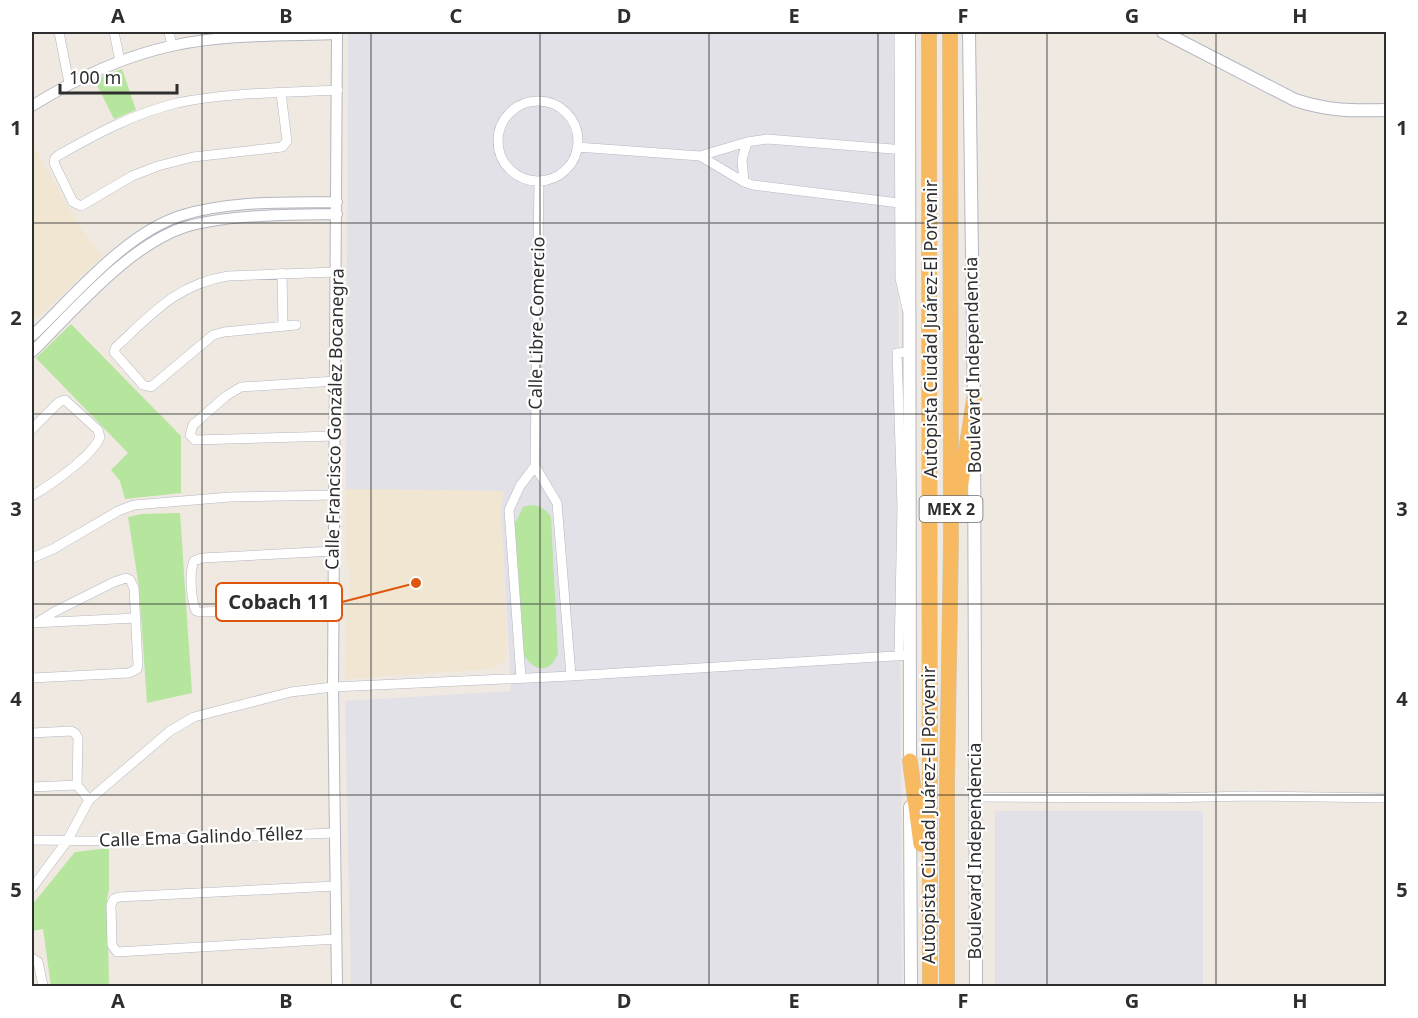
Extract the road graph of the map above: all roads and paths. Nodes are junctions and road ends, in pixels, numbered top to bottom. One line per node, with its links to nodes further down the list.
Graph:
1 (59, 32): 15 (street)
2 (114, 32): 14 (street)
3 (170, 32): 13 (street)
4 (899, 32): 22 (street)
5 (909, 32): 22 (main road)
6 (929, 32): 69 (highway, MEX 2)
7 (950, 32): 46 (highway, Autopista Ciudad Juárez-El Porvenir / MEX 2)
8 (969, 32): 40 (main road, Boulevard Independencia)
9 (1163, 32): 19 (main road)
10 (337, 33): 11 (street); 16 (street, Calle Francisco González Bocanegra)
11 (285, 34): 12 (street)
12 (223, 35): 13 (street)
13 (172, 46): 14 (street)
14 (120, 61): 15 (street)
15 (69, 83): 18 (street)
16 (338, 90): 17 (street); 27 (street, Calle Francisco González Bocanegra)
17 (280, 93): 17 (street)
18 (32, 106)
19 (1386, 110)
20 (747, 142): 22 (street); 23 (street); 25 (street)
21 (577, 147): 23 (street); 24 (street); 24 (street)
22 (905, 150): 26 (main road)
23 (700, 156): 25 (street)
24 (539, 181): 43 (street, Calle Libre Comercio)
25 (744, 182): 28 (street)
26 (905, 182): 28 (street); 34 (main road)
27 (337, 202): 29 (street, Calle Francisco González Bocanegra); 30 (street)
28 (899, 203): 34 (street)
29 (337, 214): 31 (street); 32 (street, Calle Francisco González Bocanegra)
30 (181, 215): 31 (street); 37 (street)
31 (184, 228): 37 (street)
32 (336, 272): 33 (street); 39 (street, Calle Francisco González Bocanegra)
33 (282, 273): 36 (street); 36 (street)
34 (910, 320): 52 (main road)
35 (296, 325): 36 (street)
36 (283, 326)
37 (38, 335): 38 (street)
38 (32, 352)
39 (336, 381): 42 (street, Calle Francisco González Bocanegra); 42 (street)
40 (974, 400): 46 (highway); 61 (main road, Boulevard Independencia)
41 (32, 429): 45 (street)
42 (335, 436): 44 (street, Calle Francisco González Bocanegra)
43 (535, 466): 53 (street); 55 (street)
44 (335, 495): 47 (street, Calle Francisco González Bocanegra); 48 (street)
45 (32, 496)
46 (951, 543): 76 (highway, Autopista Ciudad Juárez-El Porvenir / MEX 2)
47 (334, 551): 49 (street, Calle Francisco González Bocanegra); 49 (street)
48 (32, 558)
49 (334, 607): 56 (street, Calle Francisco González Bocanegra)
50 (136, 618): 51 (street); 51 (street); 54 (street)
51 (35, 622)
52 (905, 655): 53 (street); 58 (main road)
53 (571, 676): 55 (street)
54 (32, 678)
55 (521, 678): 56 (street)
56 (333, 687): 63 (street); 64 (street, Calle Francisco González Bocanegra)
57 (32, 733): 59 (street)
58 (910, 761): 69 (highway); 74 (main road)
59 (77, 785): 60 (street); 63 (street)
60 (32, 787)
61 (976, 797): 62 (street); 77 (main road, Boulevard Independencia)
62 (1386, 798)
63 (89, 800): 66 (street)
64 (335, 833): 66 (street, Calle Ema Galindo Téllez); 67 (street, Calle Francisco González Bocanegra)
65 (32, 840): 66 (street, Calle Ema Galindo Téllez)
66 (67, 841): 68 (street)
67 (335, 886): 70 (street, Calle Francisco González Bocanegra); 70 (street)
68 (32, 888)
69 (929, 903): 75 (highway, MEX 2)
70 (336, 939): 73 (street, Calle Francisco González Bocanegra)
71 (32, 958): 72 (street)
72 (43, 987)
73 (337, 987)
74 (911, 987)
75 (930, 987)
76 (947, 987)
77 (976, 987)

